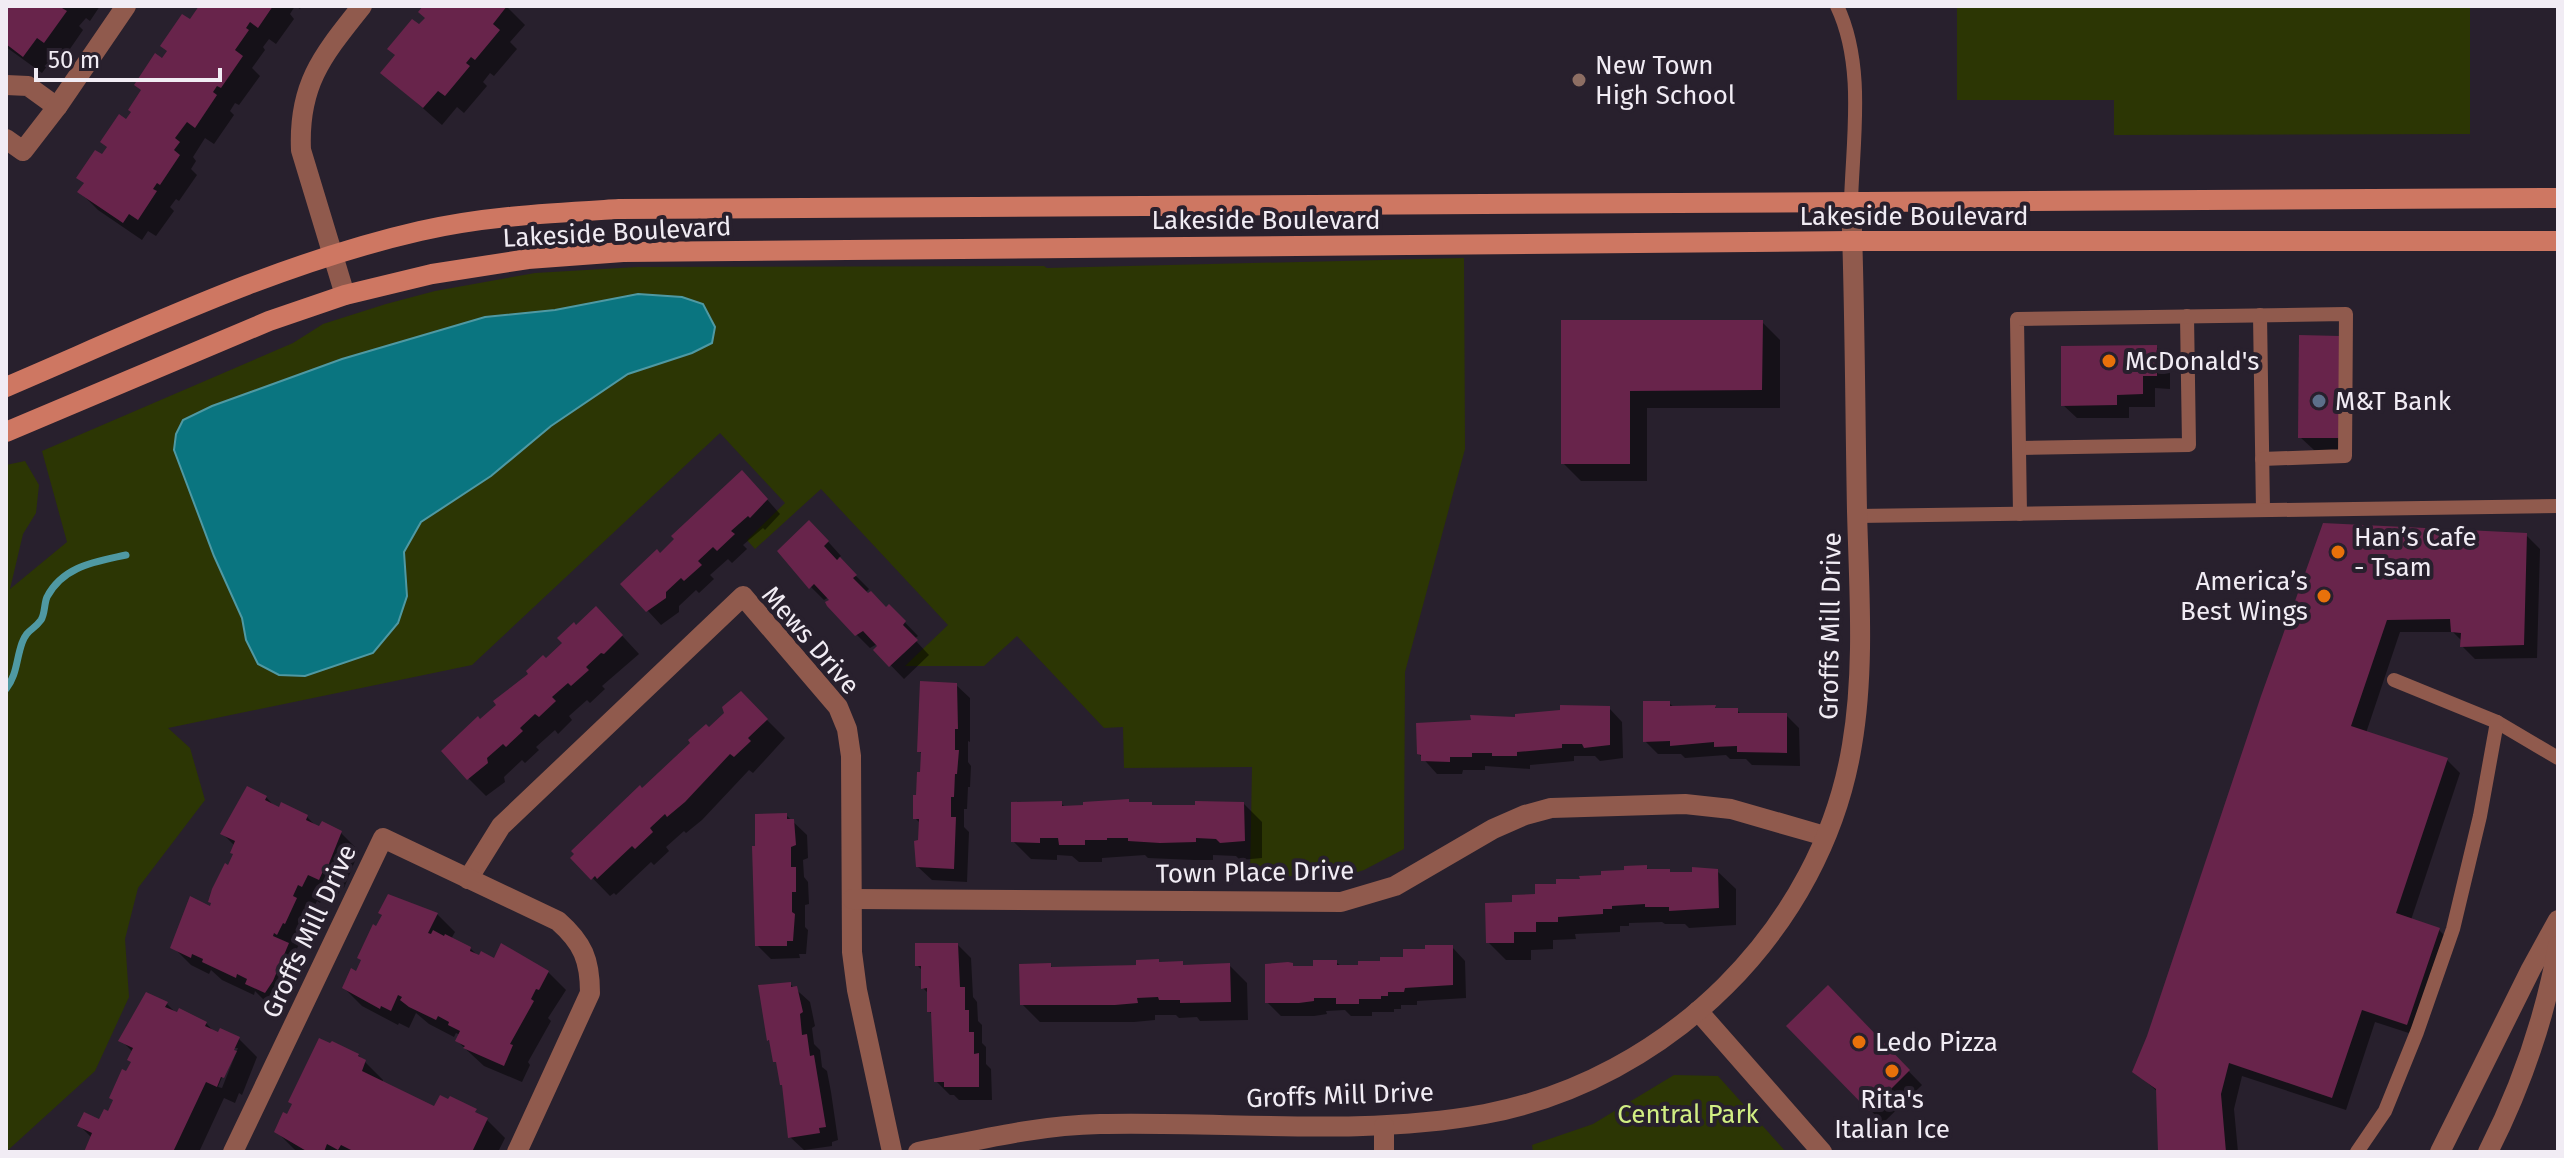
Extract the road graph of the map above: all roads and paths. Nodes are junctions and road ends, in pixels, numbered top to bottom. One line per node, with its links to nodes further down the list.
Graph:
1 (126, 6): 5 (street)
2 (362, 6): 11 (street)
3 (1837, 6): 8 (lane)
4 (6, 85): 5 (street)
5 (57, 107): 6 (street)
6 (6, 139)
7 (2558, 198): 8 (main road, Lakeside Boulevard)
8 (1851, 201): 9 (street, Groffs Mill Drive); 11 (main road, Lakeside Boulevard)
9 (1852, 241): 10 (main road, Lakeside Boulevard); 12 (main road, Lakeside Boulevard); 22 (street, Groffs Mill Drive)
10 (2558, 241)
11 (332, 254): 12 (street); 15 (main road, Lakeside Boulevard)
12 (345, 295): 16 (main road, Lakeside Boulevard)
13 (2260, 315): 14 (lane); 18 (lane); 18 (lane)
14 (2187, 316): 17 (lane); 17 (lane)
15 (6, 387)
16 (6, 432)
17 (2019, 448): 21 (lane)
18 (2262, 459): 20 (lane)
19 (2558, 506): 20 (lane)
20 (2263, 510): 21 (lane)
21 (2020, 514): 22 (lane)
22 (1857, 516): 26 (street, Groffs Mill Drive)
23 (2394, 680): 24 (lane)
24 (2497, 722): 25 (lane); 39 (lane)
25 (2558, 758)
26 (1825, 836): 28 (street, Town Place Drive); 31 (street, Groffs Mill Drive)
27 (468, 879): 28 (street, Mews Drive); 33 (street, Groffs Mill Drive); 34 (street, Groffs Mill Drive)
28 (852, 899): 35 (street, Mews Drive)
29 (2558, 920): 40 (street)
30 (2558, 946): 41 (street)
31 (1698, 1011): 32 (street, Groffs Mill Drive); 38 (street)
32 (1384, 1126): 36 (street, Groffs Mill Drive); 37 (street)
33 (233, 1152)
34 (517, 1152)
35 (892, 1152)
36 (918, 1152)
37 (1384, 1152)
38 (1822, 1152)
39 (2357, 1152)
40 (2440, 1152)
41 (2488, 1152)

